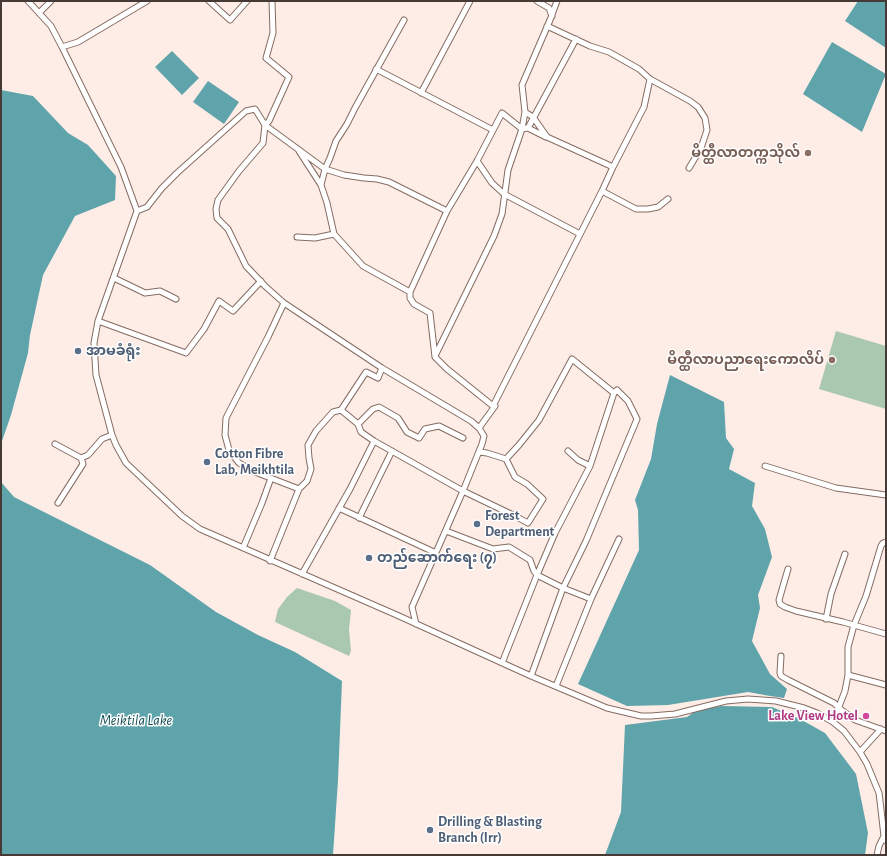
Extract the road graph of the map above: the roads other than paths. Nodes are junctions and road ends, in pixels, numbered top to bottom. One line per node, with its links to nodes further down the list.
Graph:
1 (28, 1): 10 (street)
2 (51, 1): 10 (street)
3 (147, 1): 15 (street)
4 (208, 1): 5 (street)
5 (247, 1)
6 (272, 1): 21 (street)
7 (470, 1): 18 (street)
8 (537, 1): 11 (street)
9 (557, 1): 11 (street)
10 (39, 13): 15 (street)
11 (552, 16): 13 (street)
12 (404, 20): 16 (street)
13 (547, 26): 14 (street); 19 (street)
14 (576, 39): 17 (street); 20 (street)
15 (62, 47): 35 (street)
16 (376, 69): 18 (street); 30 (street)
17 (650, 79): 28 (street); 29 (street)
18 (421, 93): 24 (street)
19 (525, 112): 20 (street); 22 (street)
20 (533, 117): 23 (street); 25 (street)
21 (265, 125): 26 (street); 35 (street); 41 (street)
22 (522, 128): 23 (street); 24 (street); 33 (street)
23 (528, 128): 25 (street)
24 (493, 130): 27 (street)
25 (547, 137): 28 (street)
26 (298, 148): 30 (street); 31 (street)
27 (477, 161): 33 (street); 36 (street)
28 (613, 167): 32 (street)
29 (689, 168)
30 (325, 169): 31 (street); 36 (street)
31 (321, 185): 37 (street)
32 (602, 191): 34 (street); 38 (street)
33 (504, 194): 38 (street); 46 (street)
34 (668, 199)
35 (137, 211): 40 (street)
36 (447, 211): 42 (street)
37 (334, 234): 39 (street); 42 (street)
38 (580, 234): 49 (street)
39 (297, 237)
40 (114, 278): 43 (street); 45 (street)
41 (261, 281): 44 (street); 45 (street)
42 (410, 292): 46 (street)
43 (176, 299)
44 (284, 303): 47 (street); 64 (street)
45 (98, 321): 53 (street)
46 (435, 356): 49 (street)
47 (382, 368): 50 (street); 52 (street)
48 (614, 393): 61 (street); 62 (street); 81 (street)
49 (493, 406): 52 (street)
50 (341, 410): 51 (street); 65 (street)
51 (358, 424): 54 (street); 55 (street)
52 (478, 428): 59 (street)
53 (112, 435): 60 (street); 74 (street)
54 (463, 438)
55 (374, 441): 57 (street); 69 (street)
56 (55, 444): 60 (street)
57 (392, 451): 66 (street); 70 (street)
58 (568, 451): 62 (street)
59 (479, 452): 61 (street); 66 (street)
60 (81, 458): 68 (street)
61 (506, 459): 66 (street)
62 (590, 466): 80 (street)
63 (765, 466): 67 (street)
64 (271, 478): 65 (street); 74 (street)
65 (299, 489): 77 (street)
66 (464, 491): 71 (street)
67 (886, 495)
68 (58, 503)
69 (339, 508): 70 (street); 79 (street)
70 (360, 518): 75 (street)
71 (446, 532): 75 (street); 80 (street)
72 (619, 539): 82 (street)
73 (886, 542): 85 (street)
74 (243, 548): 77 (street)
75 (436, 553): 84 (street)
76 (845, 554): 83 (street)
77 (270, 560): 79 (street)
78 (788, 570): 83 (street)
79 (302, 574): 84 (street)
80 (536, 575): 81 (street); 88 (street)
81 (563, 588): 82 (street); 90 (street)
82 (591, 599): 92 (street)
83 (826, 619): 85 (street)
84 (416, 624): 88 (street)
85 (854, 625): 86 (street); 89 (street)
86 (886, 634)
87 (781, 656): 93 (street)
88 (502, 663): 90 (street)
89 (848, 675): 91 (street); 93 (street)
90 (531, 676): 92 (street)
91 (886, 685)
92 (556, 686): 94 (street)
93 (839, 708): 94 (street); 95 (street)
94 (833, 722): 96 (street)
95 (884, 730): 96 (street)
96 (860, 752): 97 (street)
97 (883, 801): 98 (street)
98 (884, 836): 99 (street); 100 (street)
99 (886, 841)
100 (877, 855)

